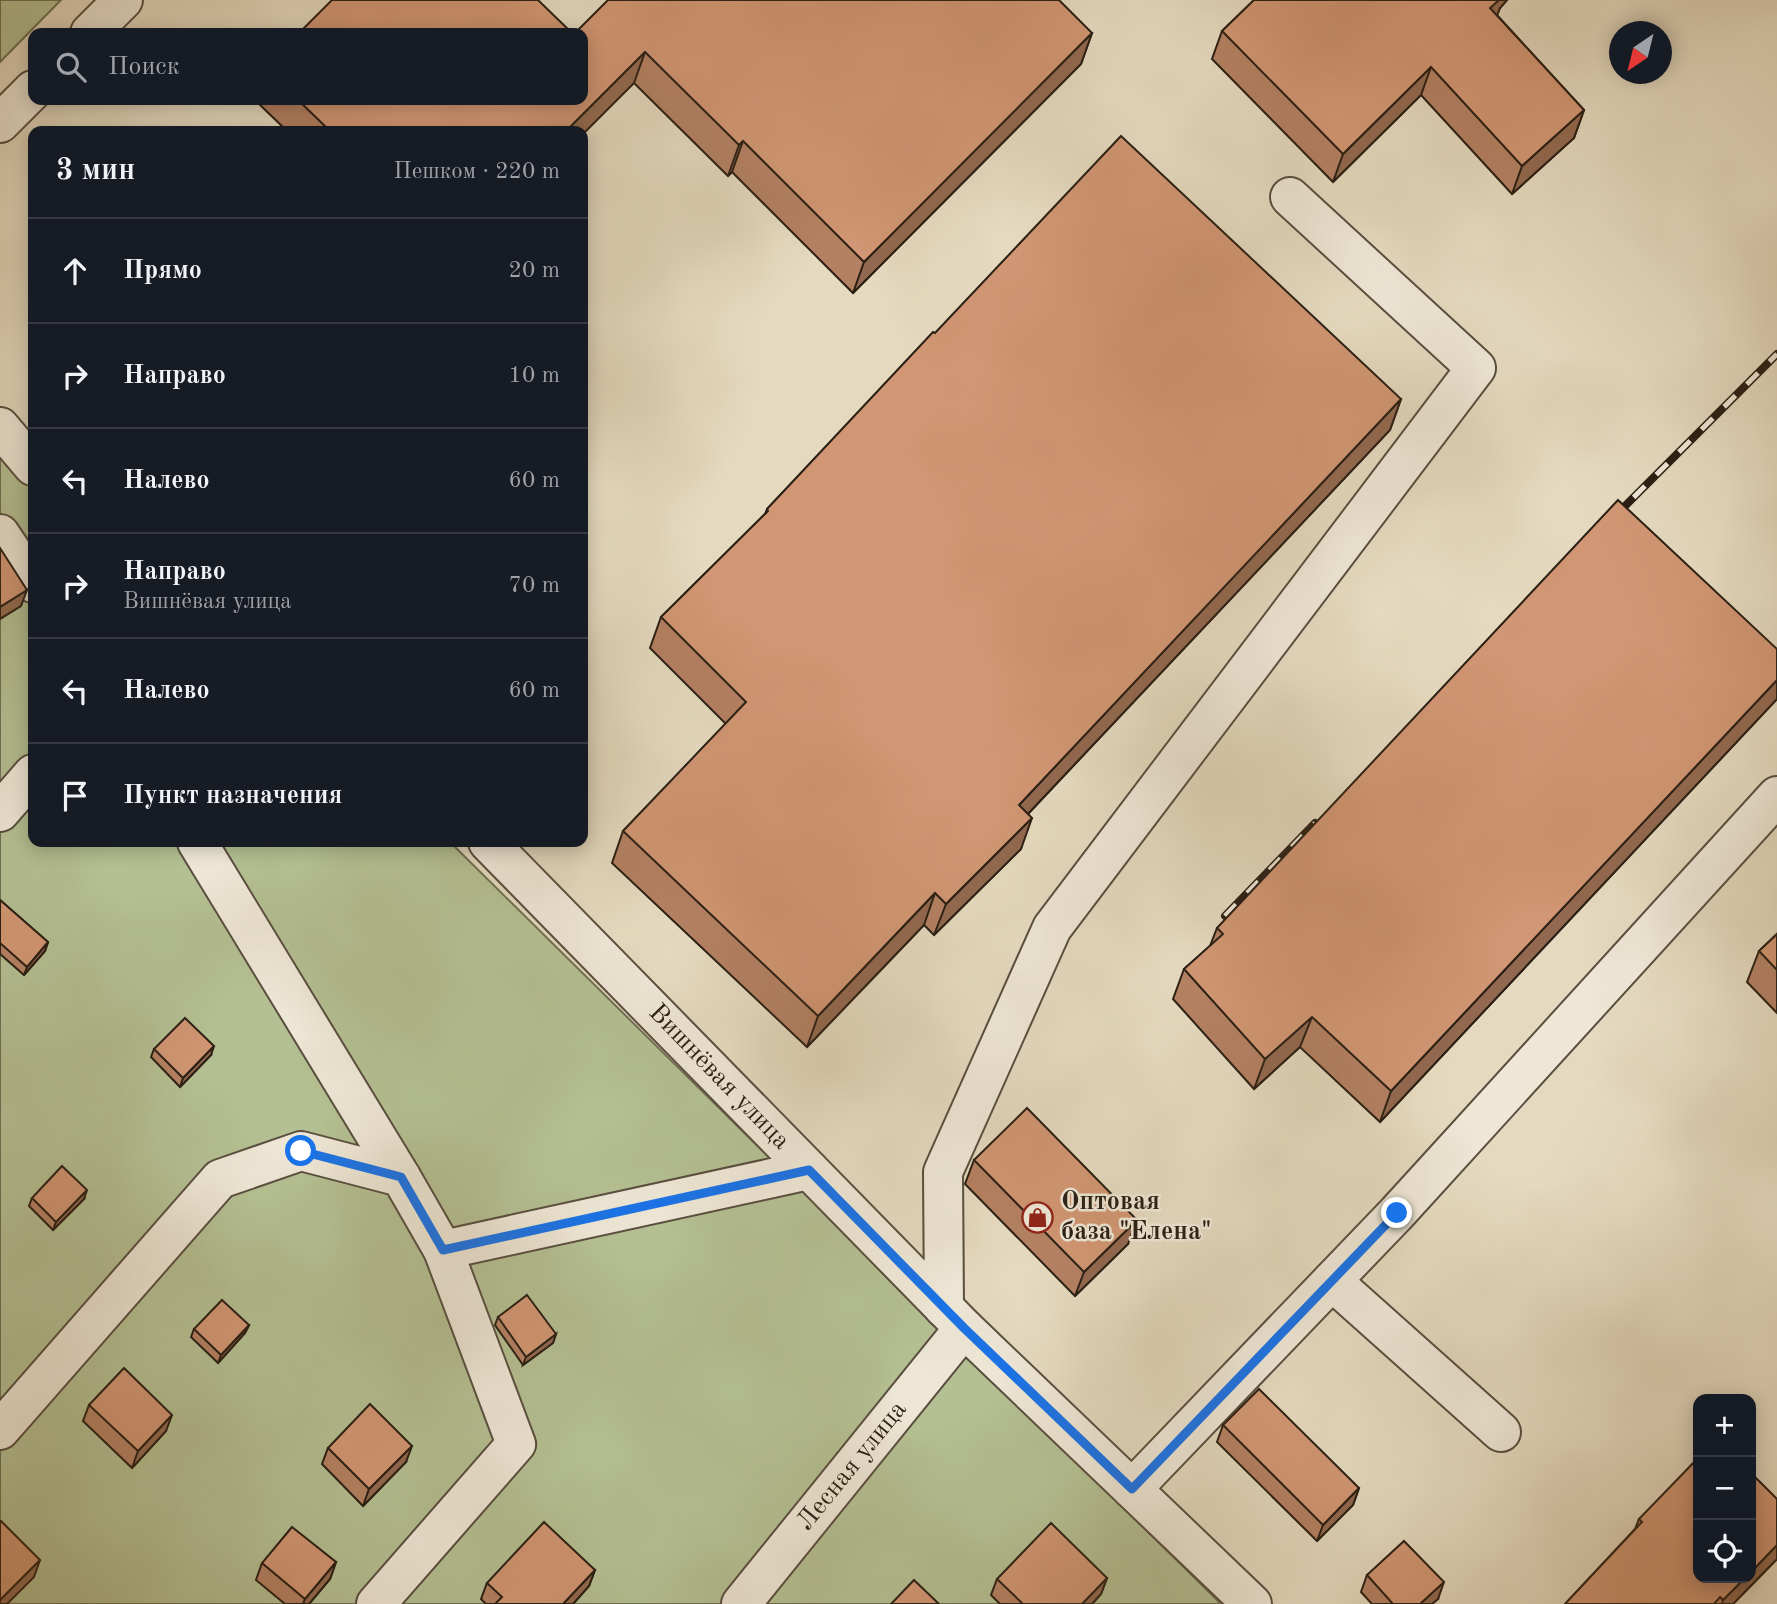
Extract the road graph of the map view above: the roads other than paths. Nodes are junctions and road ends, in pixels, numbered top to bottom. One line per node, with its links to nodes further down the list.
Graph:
1 (123, 0): 2 (street)
2 (95, 28)
3 (28, 95): 4 (street)
4 (0, 123)
5 (1290, 197): 19 (street)
6 (0, 427): 7 (street)
7 (28, 460)
8 (0, 534): 9 (street)
9 (28, 576)
10 (28, 780): 12 (street)
11 (1777, 796): 18 (street)
12 (0, 812)
13 (200, 847): 16 (street)
14 (493, 847): 15 (street, Вишнёвая улица)
15 (809, 1170): 17 (street); 19 (street, Вишнёвая улица)
16 (401, 1177): 17 (street); 20 (street)
17 (443, 1250): 23 (street)
18 (1332, 1281): 21 (street); 22 (street)
19 (954, 1318): 22 (street, Вишнёвая улица); 24 (street, Лесная улица)
20 (0, 1430)
21 (1501, 1432)
22 (1132, 1489): 25 (street, Вишнёвая улица)
23 (376, 1604)
24 (741, 1604)
25 (1252, 1604)

